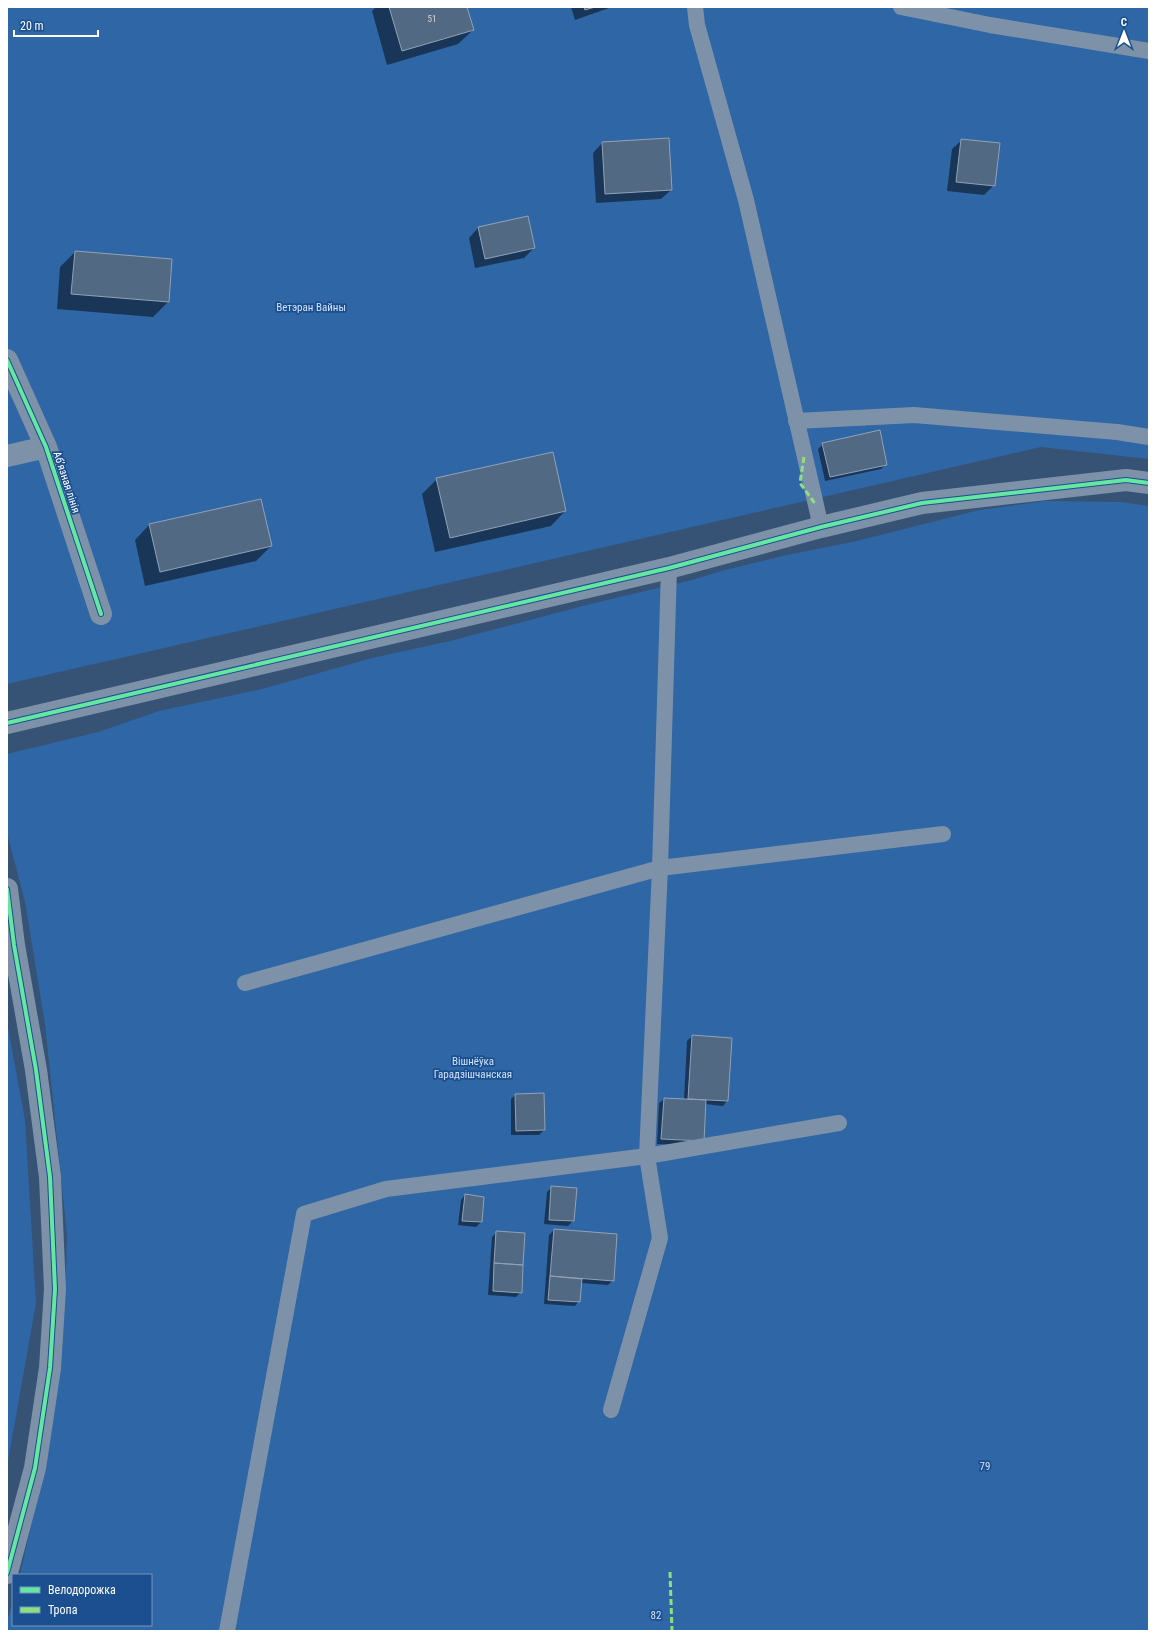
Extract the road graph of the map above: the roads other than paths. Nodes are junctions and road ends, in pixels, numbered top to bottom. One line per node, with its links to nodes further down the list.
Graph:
1 (695, 7): 5 (lane)
2 (901, 7): 3 (lane)
3 (1149, 51)
4 (7, 360): 7 (street, Абʼязная лінія)
5 (796, 421): 6 (lane); 10 (lane)
6 (1149, 437)
7 (46, 447): 8 (street); 12 (street, Абʼязная лінія)
8 (7, 456)
9 (1149, 483): 10 (street)
10 (821, 527): 11 (street)
11 (668, 568): 13 (street); 15 (lane)
12 (101, 614)
13 (7, 724)
14 (943, 834): 15 (lane)
15 (660, 868): 17 (lane); 19 (lane)
16 (7, 889): 21 (street)
17 (245, 983)
18 (839, 1123): 19 (lane)
19 (647, 1156): 20 (lane); 22 (lane)
20 (611, 1410)
21 (7, 1573)
22 (227, 1631)

